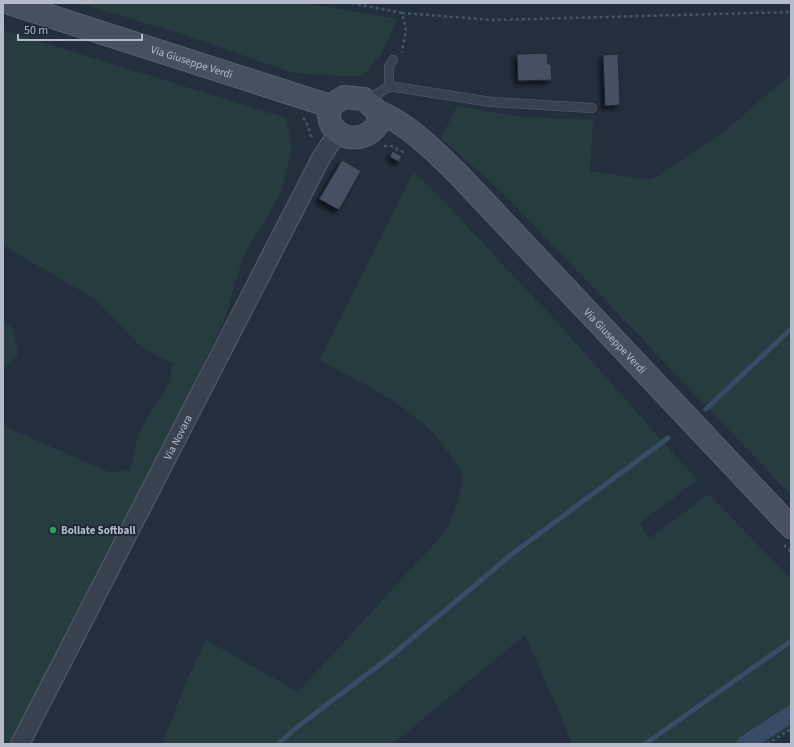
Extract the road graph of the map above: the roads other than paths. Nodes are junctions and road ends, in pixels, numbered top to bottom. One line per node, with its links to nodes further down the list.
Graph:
1 (8, 3): 4 (street, Via Giuseppe Verdi)
2 (391, 63): 3 (lane)
3 (389, 86): 5 (lane); 6 (lane)
4 (330, 106): 6 (street); 7 (street)
5 (592, 108)
6 (374, 122): 7 (street); 8 (street, Via Giuseppe Verdi)
7 (338, 132): 9 (street, Via Novara)
8 (786, 534)
9 (20, 744)

